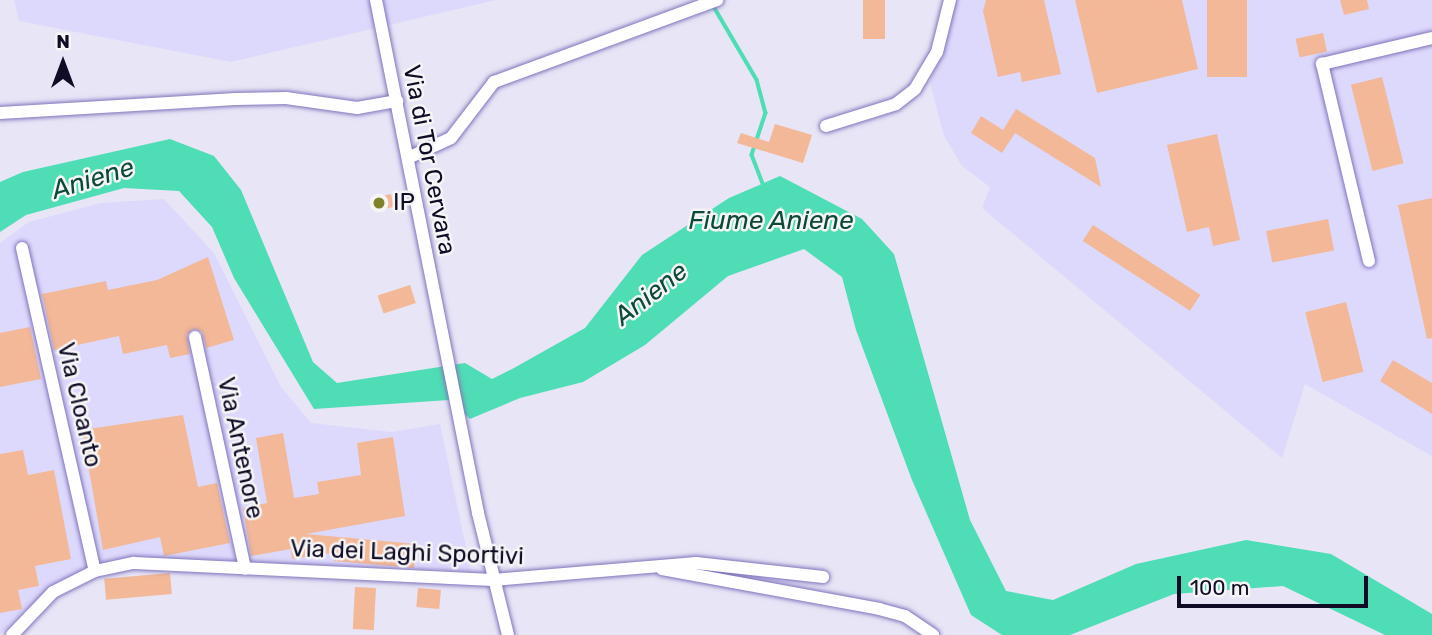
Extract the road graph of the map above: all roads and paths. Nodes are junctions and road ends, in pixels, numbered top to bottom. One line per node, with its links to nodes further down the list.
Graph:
1 (376, 0): 5 (street, Via di Tor Cervara)
2 (717, 0): 8 (street)
3 (950, 0): 7 (street)
4 (1432, 38): 10 (street)
5 (397, 101): 6 (street); 8 (street, Via di Tor Cervara)
6 (0, 113)
7 (826, 126)
8 (408, 158): 16 (street, Via di Tor Cervara)
9 (22, 248): 14 (street, Via Cloanto)
10 (1369, 261)
11 (195, 337): 13 (street, Via Antenore)
12 (658, 567): 15 (street, Via dei Laghi Sportivi); 16 (street, Via dei Laghi Sportivi); 19 (street)
13 (245, 569): 14 (street, Via dei Laghi Sportivi); 16 (street, Via dei Laghi Sportivi)
14 (95, 571): 17 (street, Via dei Laghi Sportivi)
15 (823, 577)
16 (493, 580): 18 (street)
17 (12, 635)
18 (508, 635)
19 (933, 635)

